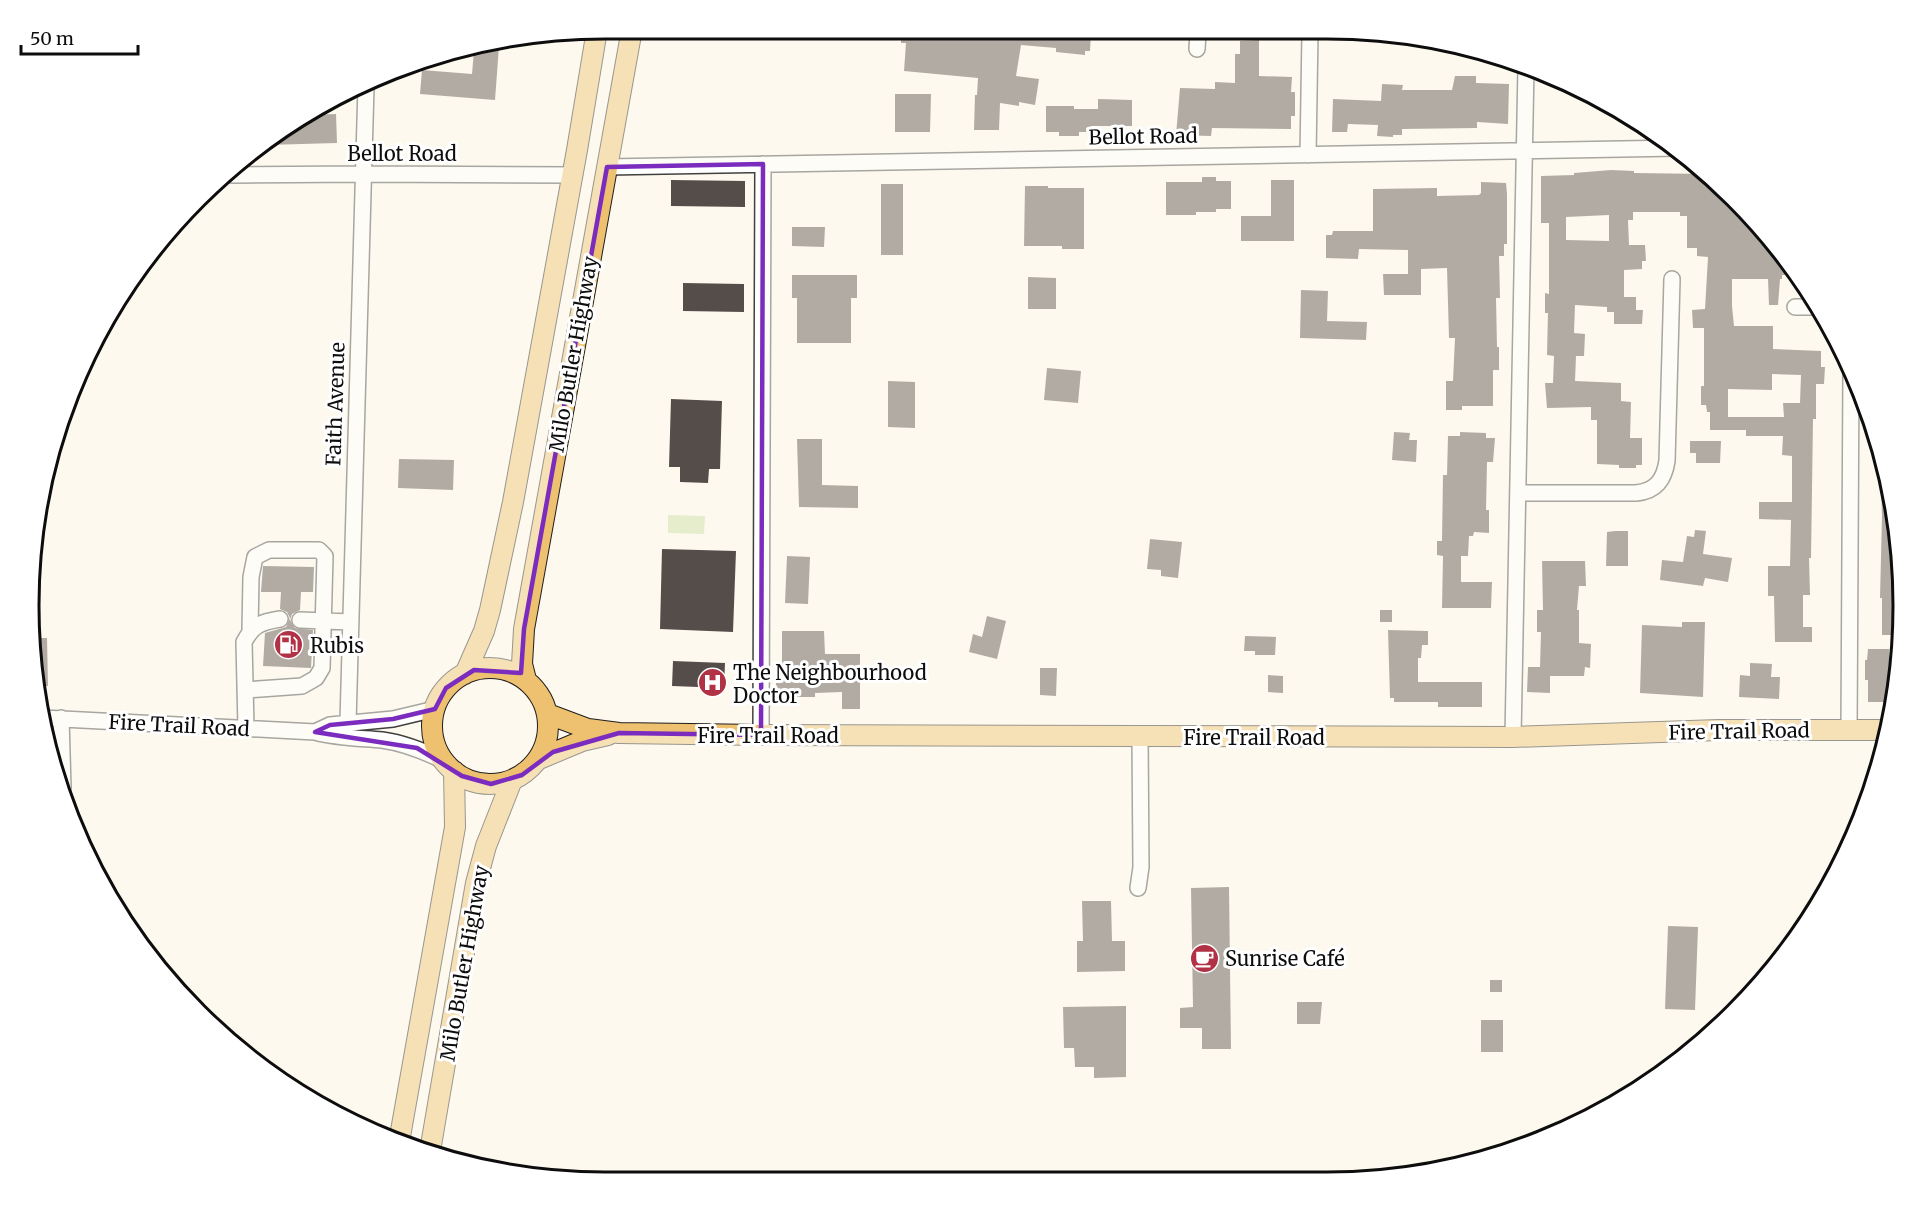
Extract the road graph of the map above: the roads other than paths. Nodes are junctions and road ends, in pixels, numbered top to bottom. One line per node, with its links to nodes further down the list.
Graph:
1 (595, 39): 15 (main road, Milo Butler Highway)
2 (630, 39): 12 (main road, Milo Butler Highway)
3 (1198, 39): 5 (street)
4 (1310, 39): 10 (street)
5 (1197, 49)
6 (1526, 75): 9 (street)
7 (366, 92): 13 (street, Faith Avenue)
8 (1661, 148): 9 (street, Bellot Road)
9 (1524, 152): 10 (street, Bellot Road); 20 (street)
10 (1308, 155): 11 (street, Bellot Road)
11 (763, 164): 12 (street, Bellot Road); 39 (street)
12 (607, 168): 27 (main road, Milo Butler Highway)
13 (364, 174): 14 (street, Bellot Road); 15 (street, Bellot Road); 24 (street, Faith Avenue)
14 (238, 175)
15 (573, 176): 26 (main road, Milo Butler Highway)
16 (1672, 279): 20 (street)
17 (1795, 307): 18 (street)
18 (1808, 308)
19 (1851, 391): 36 (street)
20 (1518, 493): 41 (street)
21 (280, 619): 25 (street)
22 (300, 620): 23 (street)
23 (325, 620): 24 (street); 25 (street); 28 (street)
24 (351, 622): 33 (street, Faith Avenue)
25 (250, 630): 28 (street)
26 (465, 674): 27 (main road); 29 (main road)
27 (526, 680): 30 (main road)
28 (245, 690): 34 (street)
29 (435, 709): 33 (street, Fire Trail Road); 44 (main road)
30 (548, 714): 38 (main road, Fire Trail Road); 42 (main road)
31 (50, 718): 32 (street, Fire Trail Road)
32 (61, 718): 34 (street, Fire Trail Road); 43 (street)
33 (348, 722): 37 (street, Fire Trail Road)
34 (246, 728): 37 (street, Fire Trail Road)
35 (1879, 730): 36 (main road, Fire Trail Road)
36 (1850, 731): 41 (main road, Fire Trail Road)
37 (315, 732): 44 (street, Fire Trail Road)
38 (619, 733): 39 (main road, Fire Trail Road); 42 (main road, Fire Trail Road)
39 (761, 735): 40 (main road, Fire Trail Road)
40 (1140, 737): 41 (main road, Fire Trail Road); 46 (street)
41 (1513, 737)
42 (539, 759): 45 (main road)
43 (62, 766)
44 (449, 766): 45 (main road); 47 (main road, Milo Butler Highway)
45 (512, 780): 48 (main road, Milo Butler Highway)
46 (1138, 888)
47 (401, 1133)
48 (431, 1144)

